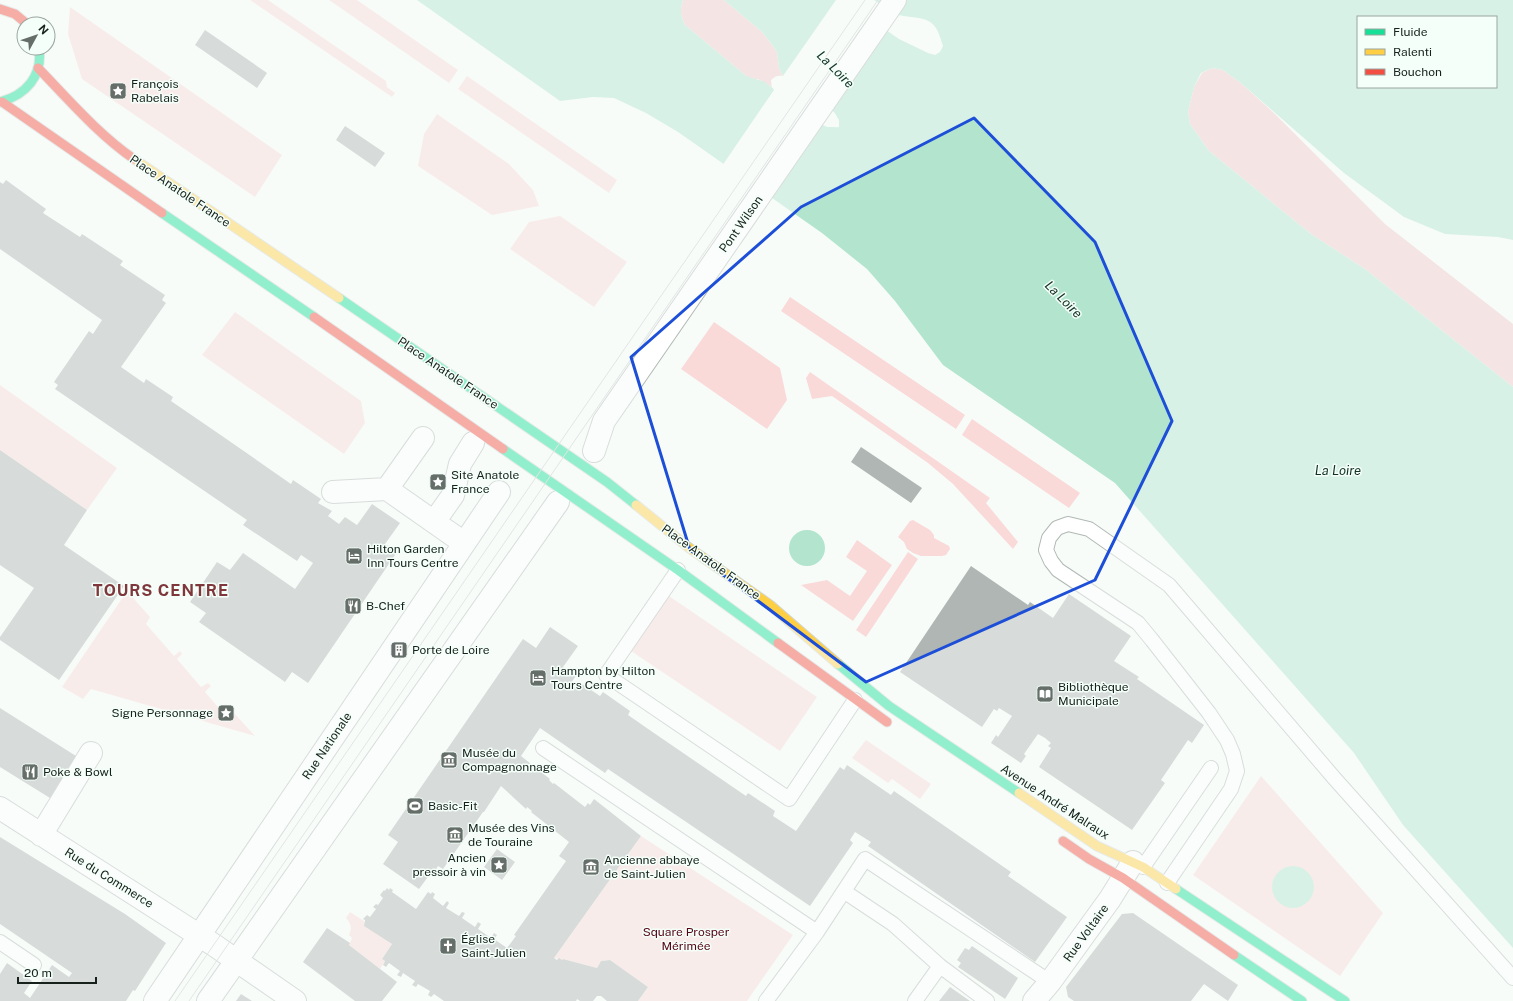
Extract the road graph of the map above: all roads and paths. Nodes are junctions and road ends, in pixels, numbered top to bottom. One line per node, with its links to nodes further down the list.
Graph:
1 (895, 0): 9 (street, Pont Wilson)
2 (0, 9): 3 (main road)
3 (17, 16)
4 (39, 56): 5 (main road)
5 (38, 68): 6 (main road); 17 (main road, Place Anatole France)
6 (1, 102): 16 (main road)
7 (422, 438): 10 (street)
8 (473, 443): 14 (street)
9 (594, 451)
10 (387, 489): 11 (street); 14 (street)
11 (334, 492)
12 (499, 492): 15 (street, Rue Nationale)
13 (558, 502): 32 (street)
14 (434, 522): 15 (street)
15 (464, 543): 30 (street, Rue Nationale)
16 (678, 570): 18 (main road); 18 (lane)
17 (857, 681): 26 (main road, Avenue André Malraux)
18 (855, 700): 19 (main road)
19 (894, 726)
20 (543, 748): 29 (lane)
21 (91, 753): 24 (street)
22 (1211, 768): 26 (lane)
23 (0, 808): 24 (street, Rue du Commerce)
24 (41, 835): 30 (street, Rue du Commerce)
25 (1054, 835): 26 (main road, Avenue André Malraux)
26 (1133, 869): 27 (main road, Avenue André Malraux); 36 (street, Rue Voltaire); 43 (main road, Avenue André Malraux)
27 (1167, 883): 35 (lane); 44 (main road, Avenue André Malraux)
28 (844, 892): 29 (lane); 34 (lane); 36 (lane)
29 (817, 932): 40 (lane)
30 (199, 935): 32 (street, Rue du Commerce); 37 (street, Rue Nationale)
31 (2, 947): 33 (lane)
32 (236, 960): 38 (street); 39 (street, Rue du Commerce)
33 (34, 965)
34 (940, 966): 41 (lane); 42 (lane)
35 (1513, 978)
36 (1042, 995)
37 (155, 1001)
38 (208, 1001)
39 (295, 1001)
40 (766, 1001)
41 (915, 1001)
42 (987, 1001)
43 (1302, 1001)
44 (1345, 1001)

